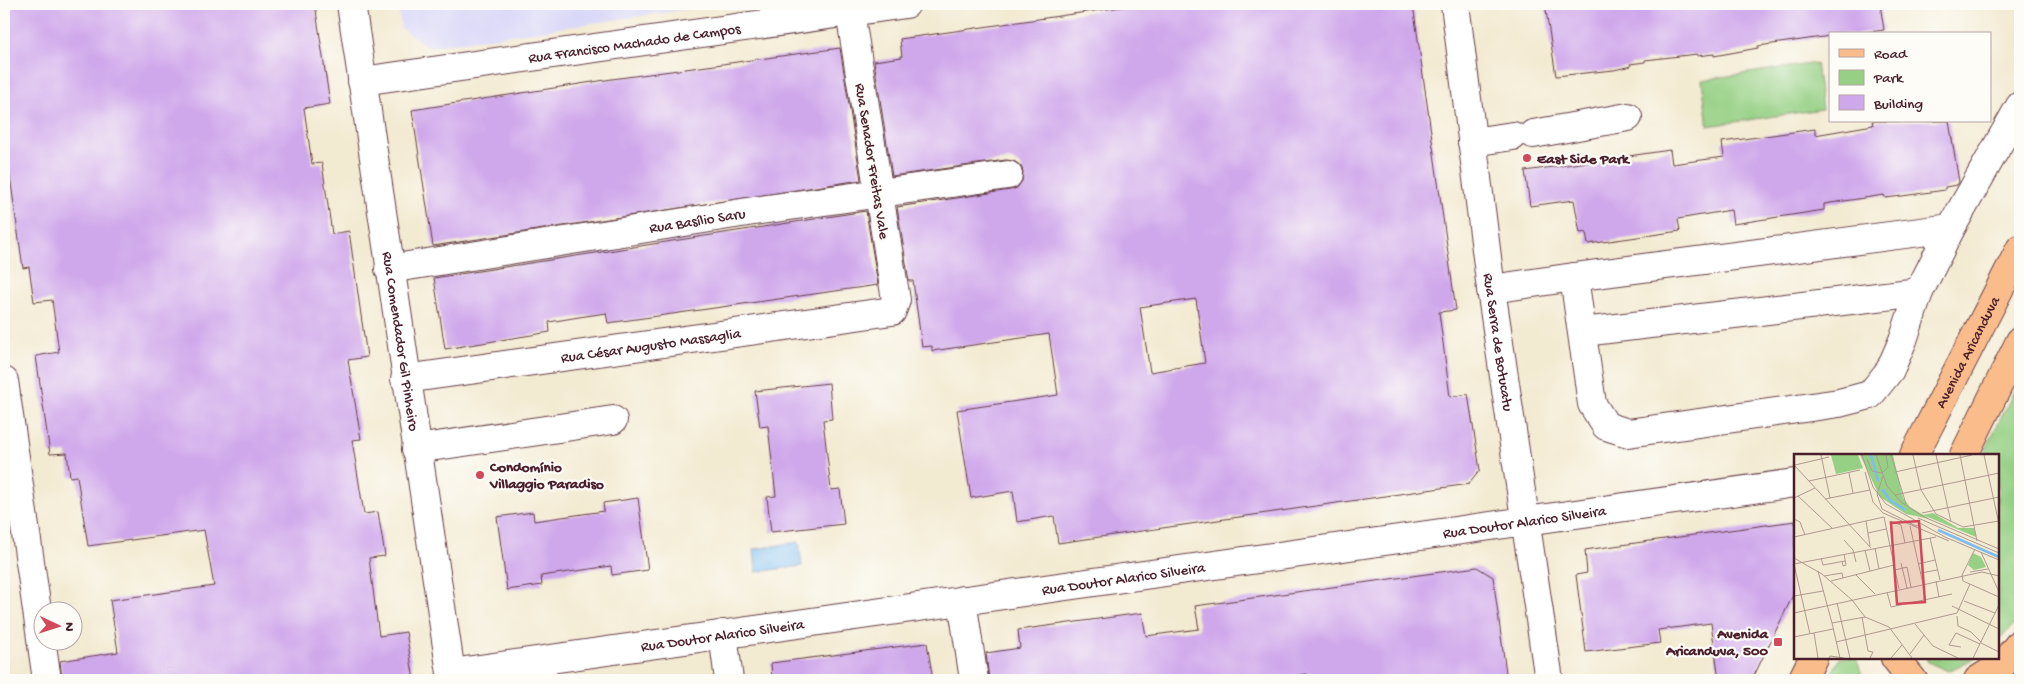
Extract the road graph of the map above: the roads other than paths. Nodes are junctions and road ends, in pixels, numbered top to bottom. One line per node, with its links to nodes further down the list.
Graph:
1 (351, 4): 5 (street, Rua Comendador Gil Pinheiro)
2 (906, 4): 4 (street, Rua Francisco Machado de Campos)
3 (1455, 4): 8 (street, Rua Serra de Botucatu)
4 (850, 12): 5 (street, Rua Francisco Machado de Campos); 10 (street, Rua Senador Freitas Vale)
5 (362, 81): 13 (street, Rua Comendador Gil Pinheiro)
6 (2020, 106): 11 (street)
7 (1628, 117): 8 (street)
8 (1472, 142): 15 (street, Rua Serra de Botucatu)
9 (1008, 175): 10 (street, Rua Basílio Saru)
10 (878, 194): 13 (street, Rua Basílio Saru); 17 (street, Rua Senador Freitas Vale)
11 (1951, 228): 14 (street); 16 (street)
12 (2020, 250): 24 (main road, Avenida Aricanduva)
13 (389, 269): 20 (street, Rua Comendador Gil Pinheiro)
14 (1574, 277): 15 (street); 18 (street)
15 (1491, 289): 27 (street, Rua Serra de Botucatu)
16 (1919, 292): 18 (street); 18 (street)
17 (893, 309): 20 (street, Rua César Augusto Massaglia)
18 (1583, 332)
19 (2020, 341): 25 (main road)
20 (405, 379): 23 (street, Rua Comendador Gil Pinheiro)
21 (4, 381): 35 (street)
22 (614, 420): 23 (street)
23 (416, 449): 34 (street, Rua Comendador Gil Pinheiro)
24 (1915, 454)
25 (1964, 454)
26 (1794, 483): 27 (street, Rua Doutor Alarico Silveira)
27 (1526, 521): 28 (street, Rua Doutor Alarico Silveira); 38 (street, Rua Serra de Botucatu)
28 (962, 600): 29 (street, Rua Doutor Alarico Silveira); 37 (street)
29 (723, 634): 34 (street, Rua Doutor Alarico Silveira); 36 (street)
30 (2020, 643): 41 (main road)
31 (1812, 659): 39 (main road)
32 (1896, 659): 40 (main road)
33 (2020, 660): 42 (main road)
34 (451, 676)
35 (46, 680)
36 (729, 680)
37 (974, 680)
38 (1549, 680)
39 (1802, 680)
40 (1913, 680)
41 (1978, 680)
42 (2008, 680)

